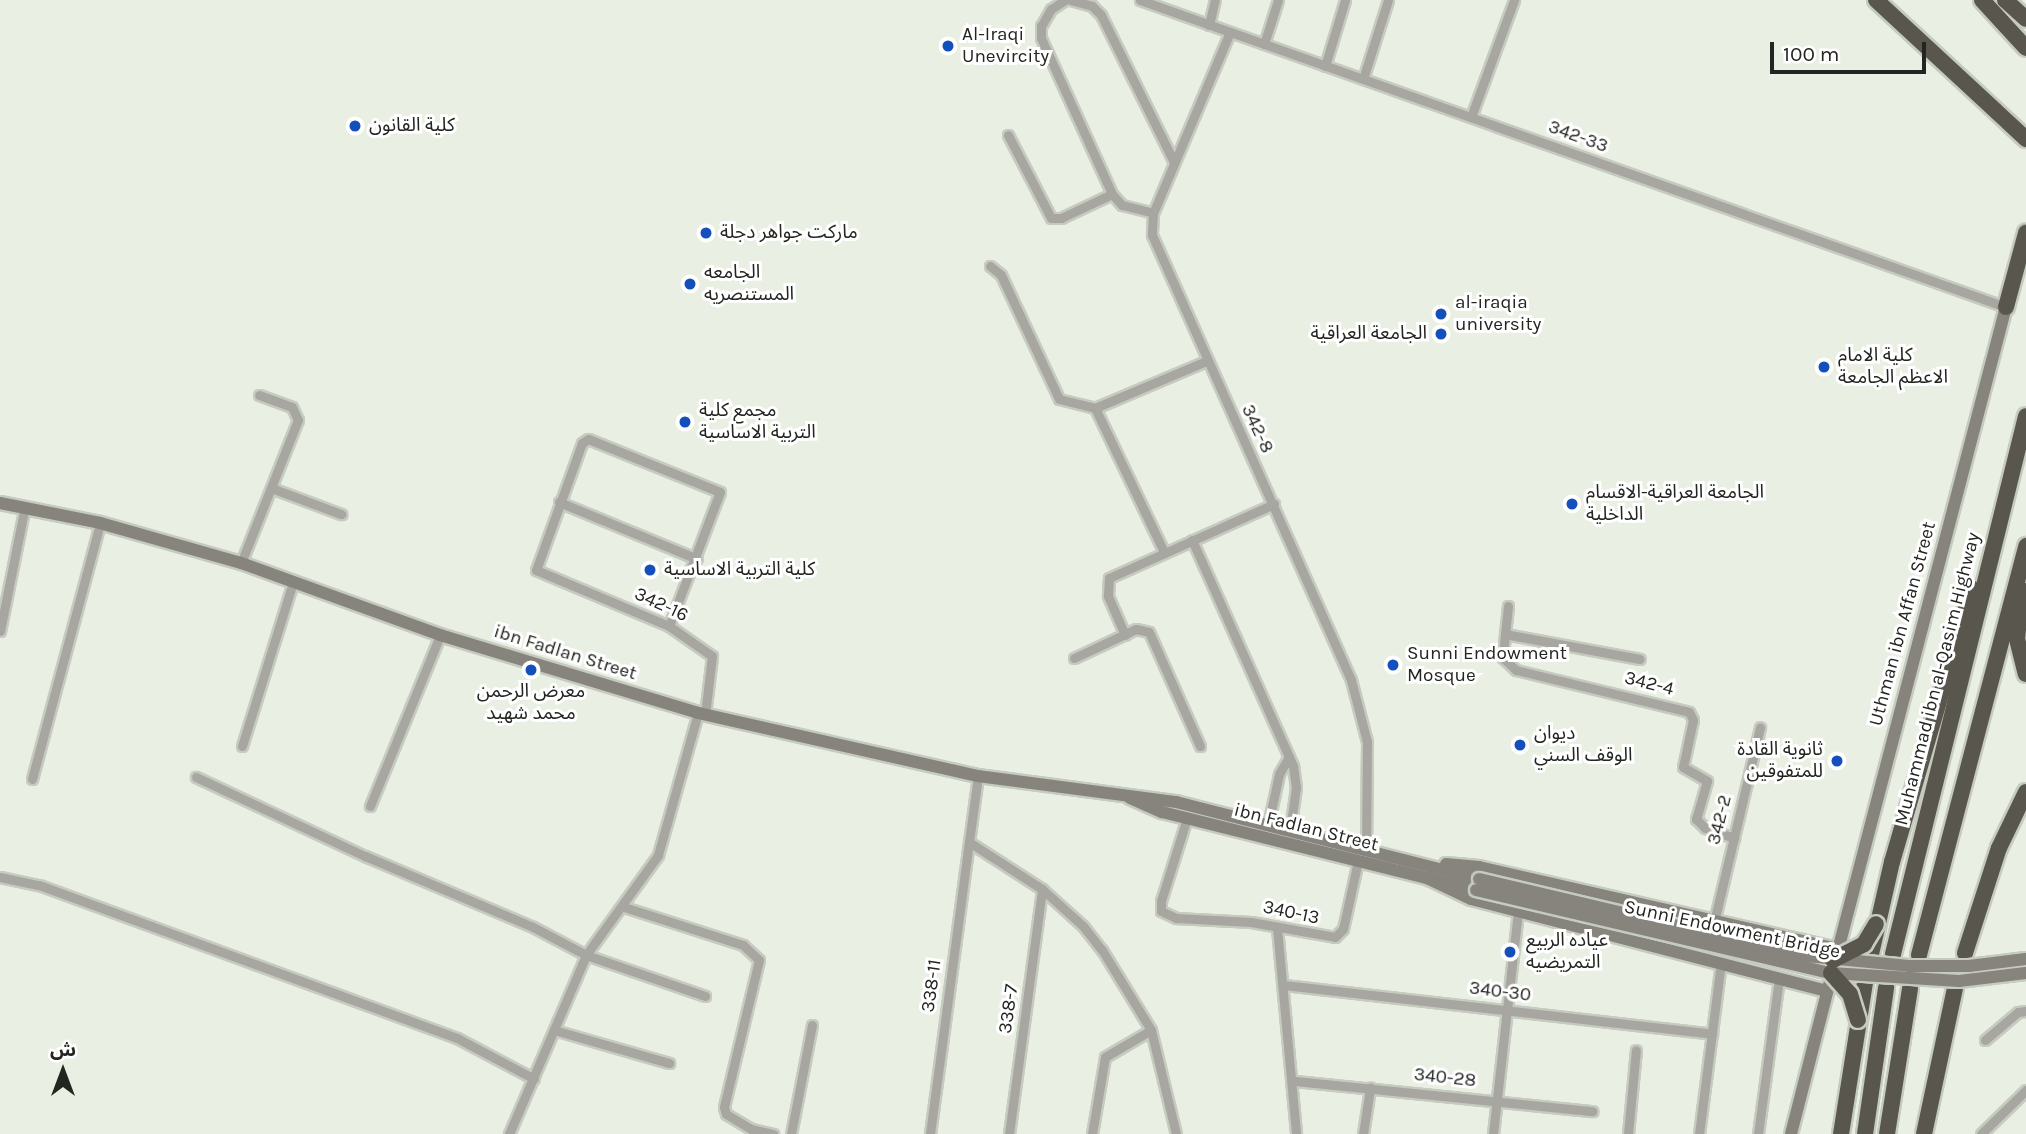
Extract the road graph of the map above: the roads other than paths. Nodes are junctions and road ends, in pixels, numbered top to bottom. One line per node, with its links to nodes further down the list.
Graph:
1 (1068, 0): 21 (street); 22 (street)
2 (1140, 0): 12 (street, 342-33)
3 (1215, 0): 12 (street)
4 (1278, 0): 14 (street)
5 (1345, 0): 16 (street)
6 (1388, 0): 17 (street)
7 (1514, 0): 18 (street)
8 (1876, 0): 20 (highway)
9 (1982, 0): 15 (highway)
10 (2005, 0): 11 (highway)
11 (2026, 19)
12 (1209, 25): 13 (street, 342-33)
13 (1230, 32): 14 (street, 342-33); 21 (street, 342-8)
14 (1264, 44): 16 (street, 342-33)
15 (2026, 48)
16 (1325, 66): 17 (street, 342-33)
17 (1363, 79): 18 (street, 342-33)
18 (1471, 117): 26 (street, 342-33)
19 (1008, 135): 22 (street)
20 (2026, 139)
21 (1174, 162): 23 (street, 342-8)
22 (1112, 194): 23 (street)
23 (1153, 213): 27 (street, 342-8)
24 (2026, 233): 26 (highway)
25 (990, 266): 29 (street)
26 (2006, 307): 88 (street, Uthman ibn Affan Street)
27 (1206, 361): 29 (street); 34 (street, 342-8)
28 (259, 395): 31 (street)
29 (1096, 408): 41 (street)
30 (2026, 416): 37 (highway, Muhammad ibn al-Qasim Highway)
31 (274, 489): 36 (street); 44 (street)
32 (0, 502): 35 (street, ibn Fadlan Street)
33 (559, 502): 43 (street); 43 (street); 47 (street, 342-16)
34 (1274, 504): 39 (street); 71 (street, 342-8)
35 (25, 506): 38 (street, ibn Fadlan Street); 48 (street)
36 (341, 514)
37 (2000, 520): 80 (highway); 83 (highway, Muhammad ibn al-Qasim Highway)
38 (100, 523): 44 (street, ibn Fadlan Street); 62 (street)
39 (1192, 540): 41 (street); 59 (street)
40 (2026, 546): 85 (highway)
41 (1164, 552): 51 (street)
42 (2026, 557): 54 (highway)
43 (696, 559): 47 (street)
44 (241, 563): 45 (street, ibn Fadlan Street)
45 (293, 582): 50 (street, ibn Fadlan Street); 57 (street)
46 (1508, 606): 49 (street)
47 (669, 626): 55 (street, 342-16)
48 (0, 631)
49 (1505, 634): 53 (street); 69 (street, 342-4)
50 (440, 635): 55 (street, ibn Fadlan Street); 65 (street)
51 (1125, 635): 52 (street); 58 (street)
52 (1074, 658)
53 (1640, 659)
54 (2026, 674)
55 (701, 714): 60 (street, ibn Fadlan Street); 77 (street)
56 (1760, 726): 69 (street, 342-2)
57 (242, 746)
58 (1200, 746)
59 (1289, 757): 67 (street); 68 (street)
60 (978, 776): 64 (street, ibn Fadlan Street); 70 (street, 338-11)
61 (197, 777): 84 (street)
62 (32, 779)
63 (2026, 792): 82 (highway)
64 (1130, 798): 66 (street, ibn Fadlan Street); 67 (street, ibn Fadlan Street)
65 (370, 806)
66 (1187, 818): 72 (street, ibn Fadlan Street); 81 (street, 340-13)
67 (1268, 825): 68 (street, ibn Fadlan Street)
68 (1290, 830): 71 (street, ibn Fadlan Street)
69 (1734, 838): 79 (street, 342-2)
70 (969, 842): 76 (street); 117 (street, 338-11)
71 (1366, 850): 73 (street, ibn Fadlan Street)
72 (1358, 861): 73 (street, ibn Fadlan Street); 81 (street, 340-13)
73 (1428, 872): 75 (street, ibn Fadlan Street); 78 (street); 79 (street)
74 (0, 877): 107 (street)
75 (1478, 885): 88 (street, Sunni Endowment Bridge, bridge)
76 (1042, 888): 102 (street); 118 (street, 338-7)
77 (624, 907): 84 (street); 113 (street)
78 (1518, 912): 87 (street); 97 (street)
79 (1714, 922): 88 (street)
80 (1876, 924): 88 (highway, bridge); 89 (highway, bridge)
81 (1277, 928): 92 (street)
82 (1965, 953)
83 (1894, 954)
84 (586, 955): 96 (street); 101 (street)
85 (1919, 955)
86 (2026, 959): 89 (street, Sunni Endowment Bridge, bridge)
87 (1721, 963): 91 (street); 103 (street)
88 (1833, 968): 89 (street, Sunni Endowment Bridge, bridge); 91 (street); 99 (highway, bridge); 127 (street, Uthman ibn Affan Street)
89 (1868, 970): 90 (street, Sunni Endowment Bridge, bridge); 99 (highway)
90 (2026, 972)
91 (1779, 978): 126 (street)
92 (1284, 985): 97 (street, 340-30); 108 (street)
93 (1886, 988): 129 (highway)
94 (1955, 988): 131 (highway)
95 (1910, 989): 130 (highway)
96 (705, 996)
97 (1508, 1010): 103 (street, 340-30); 111 (street)
98 (2026, 1011): 104 (street)
99 (1858, 1020): 128 (highway)
100 (812, 1025): 116 (street)
101 (554, 1030): 106 (street); 107 (street)
102 (1151, 1030): 119 (street); 120 (street)
103 (1712, 1034): 125 (street)
104 (1984, 1040)
105 (1636, 1050): 124 (street)
106 (669, 1063)
107 (534, 1079): 114 (street)
108 (1295, 1081): 109 (street, 340-28); 121 (street)
109 (1370, 1088): 111 (street, 340-28); 122 (street)
110 (2026, 1090): 132 (street)
111 (1497, 1101): 112 (street, 340-28); 123 (street)
112 (1592, 1111)
113 (750, 1132): 115 (street)
114 (509, 1134)
115 (773, 1134)
116 (791, 1134)
117 (930, 1134)
118 (1009, 1134)
119 (1092, 1134)
120 (1176, 1134)
121 (1296, 1134)
122 (1363, 1134)
123 (1493, 1134)
124 (1628, 1134)
125 (1699, 1134)
126 (1758, 1134)
127 (1791, 1134)
128 (1841, 1134)
129 (1865, 1134)
130 (1887, 1134)
131 (1924, 1134)
132 (1980, 1134)

